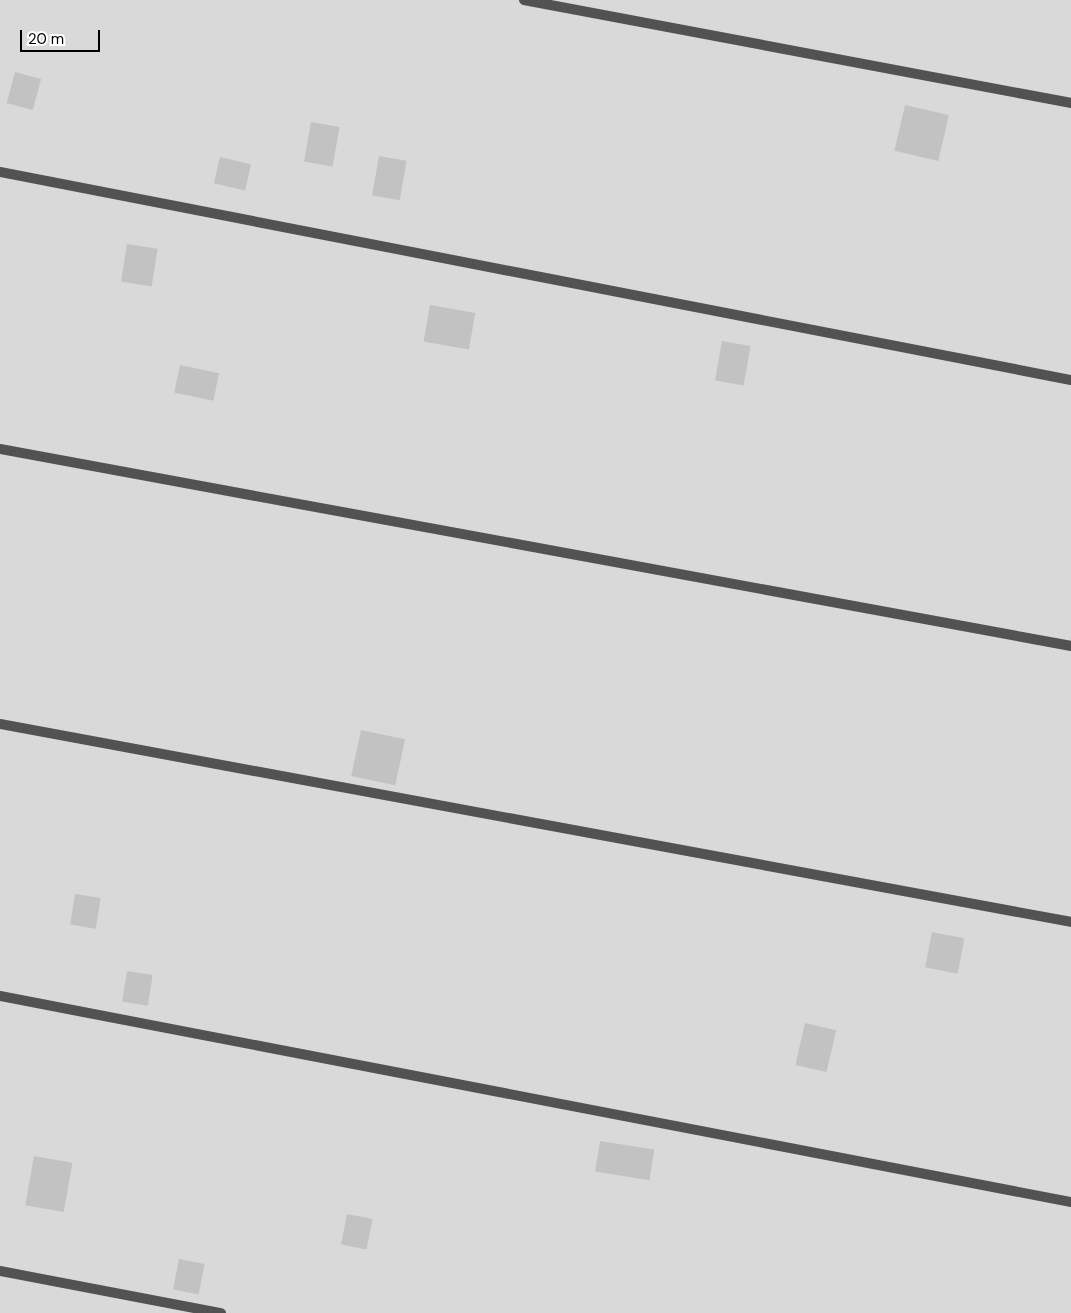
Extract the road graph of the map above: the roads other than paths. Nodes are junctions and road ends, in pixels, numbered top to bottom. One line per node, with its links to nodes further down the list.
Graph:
1 (524, 0): 2 (lane)
2 (1071, 103)
3 (0, 172): 4 (lane)
4 (1071, 380)
5 (0, 449): 6 (lane)
6 (1071, 646)
7 (0, 724): 8 (lane)
8 (1071, 922)
9 (0, 996): 10 (lane)
10 (1071, 1202)
11 (0, 1271): 12 (lane)
12 (222, 1313)

